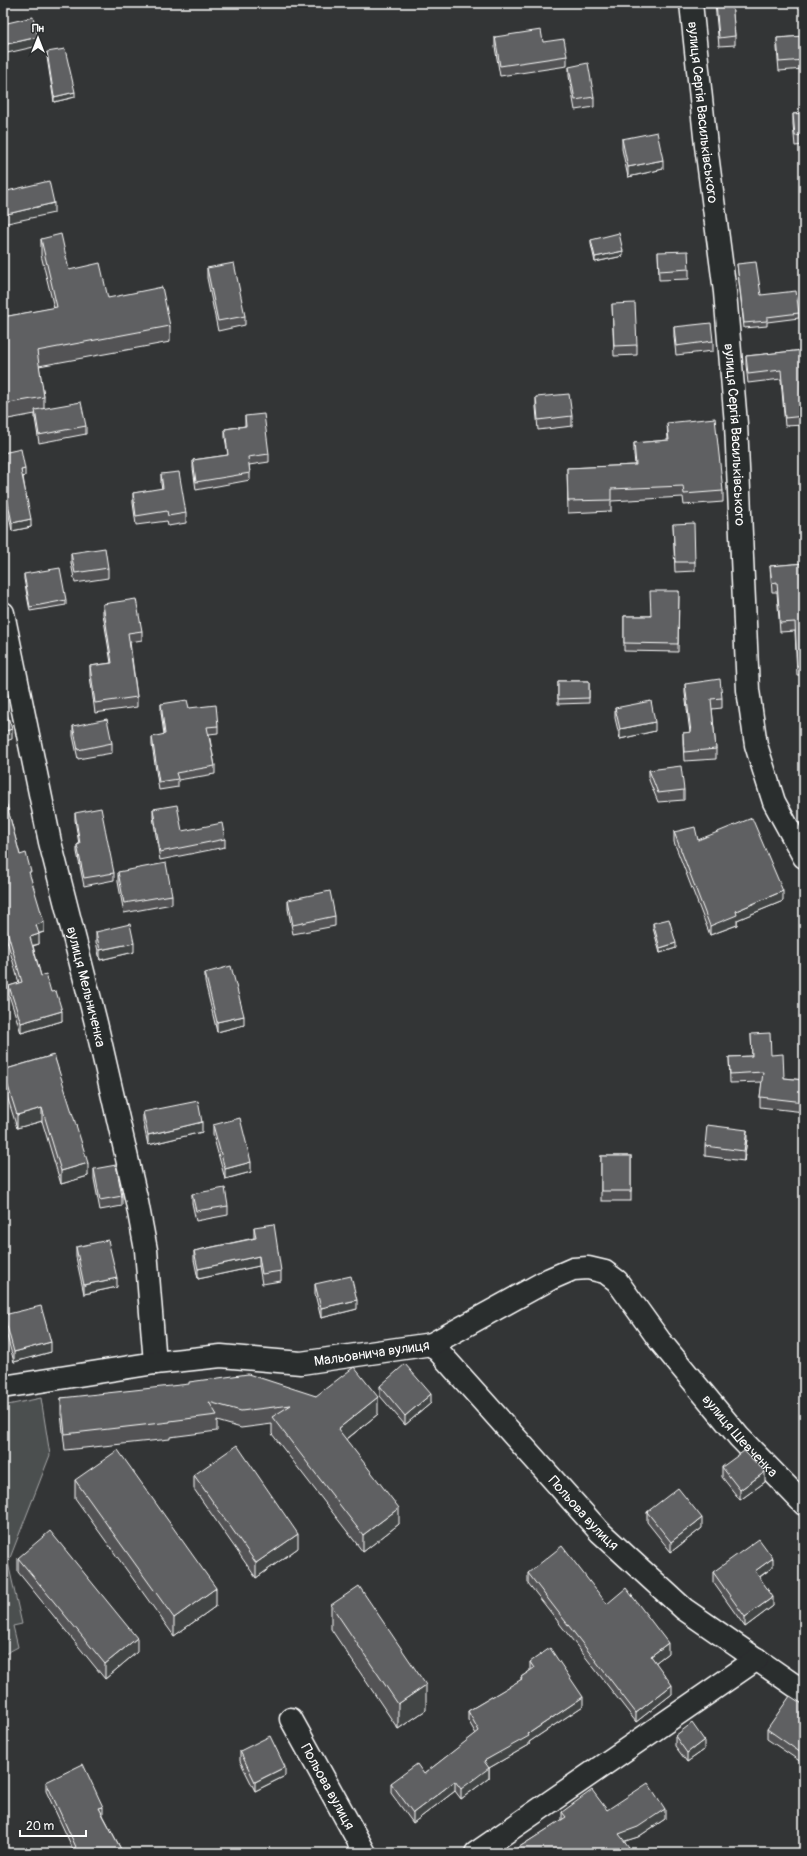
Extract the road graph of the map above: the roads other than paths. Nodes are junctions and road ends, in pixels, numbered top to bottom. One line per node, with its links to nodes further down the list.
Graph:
1 (691, 3): 3 (street, вулиця Сергія Васильківського)
2 (3, 613): 5 (street, вулиця Мельниченка)
3 (804, 857)
4 (432, 1344): 5 (street, Мальовнича вулиця); 6 (street, Мальовнича вулиця); 9 (street, Польова вулиця)
5 (155, 1363): 7 (street, Мальовнича вулиця)
6 (679, 1364): 8 (street, вулиця Шевченка)
7 (3, 1387)
8 (804, 1504)
9 (757, 1659): 10 (street, Польова вулиця); 13 (street)
10 (804, 1692)
11 (291, 1719): 12 (street, Польова вулиця)
12 (365, 1853)
13 (476, 1853)

